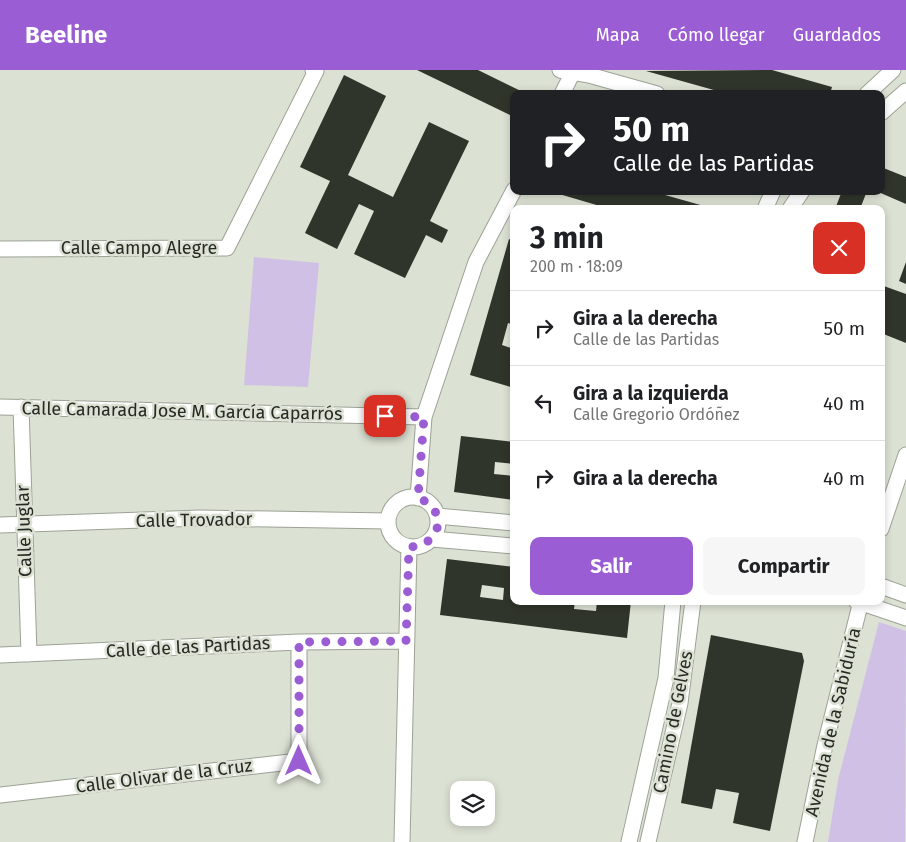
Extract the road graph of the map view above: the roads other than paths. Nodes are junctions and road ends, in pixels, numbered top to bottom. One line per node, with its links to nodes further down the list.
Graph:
1 (315, 70): 10 (street, Calle Campo Alegre)
2 (892, 70): 6 (street)
3 (569, 71): 4 (street); 5 (street)
4 (563, 90)
5 (643, 90)
6 (871, 90)
7 (906, 91): 8 (street)
8 (885, 109)
9 (510, 211): 13 (street)
10 (0, 250)
11 (0, 407): 12 (street, Calle Camarada Jose M. García Caparrós)
12 (20, 407): 13 (street, Calle Camarada Jose M. García Caparrós); 20 (street, Calle Juglar)
13 (424, 417): 15 (street)
14 (906, 455): 17 (street)
15 (418, 498): 16 (street); 18 (street)
16 (437, 516): 19 (street); 22 (street)
17 (885, 517)
18 (388, 520): 20 (street, Calle Trovador); 24 (street)
19 (510, 523)
20 (23, 524): 21 (street, Calle Trovador); 34 (street, Calle Juglar)
21 (0, 525)
22 (432, 539): 23 (street); 24 (street)
23 (510, 546)
24 (409, 547): 32 (street)
25 (885, 587): 26 (street)
26 (906, 595)
27 (673, 605): 38 (street, Camino de Gelves)
28 (692, 605): 39 (street, Camino de Gelves)
29 (858, 605): 40 (street, Avenida de la Sabiduría)
30 (868, 605): 31 (street)
31 (906, 618)
32 (406, 641): 33 (street, Calle de las Partidas); 37 (street)
33 (299, 642): 34 (street, Calle de las Partidas); 36 (street, Calle Olivar de la Cruz)
34 (29, 654): 35 (street, Calle de las Partidas)
35 (0, 655)
36 (0, 795)
37 (402, 842)
38 (629, 842)
39 (648, 842)
40 (805, 842)

